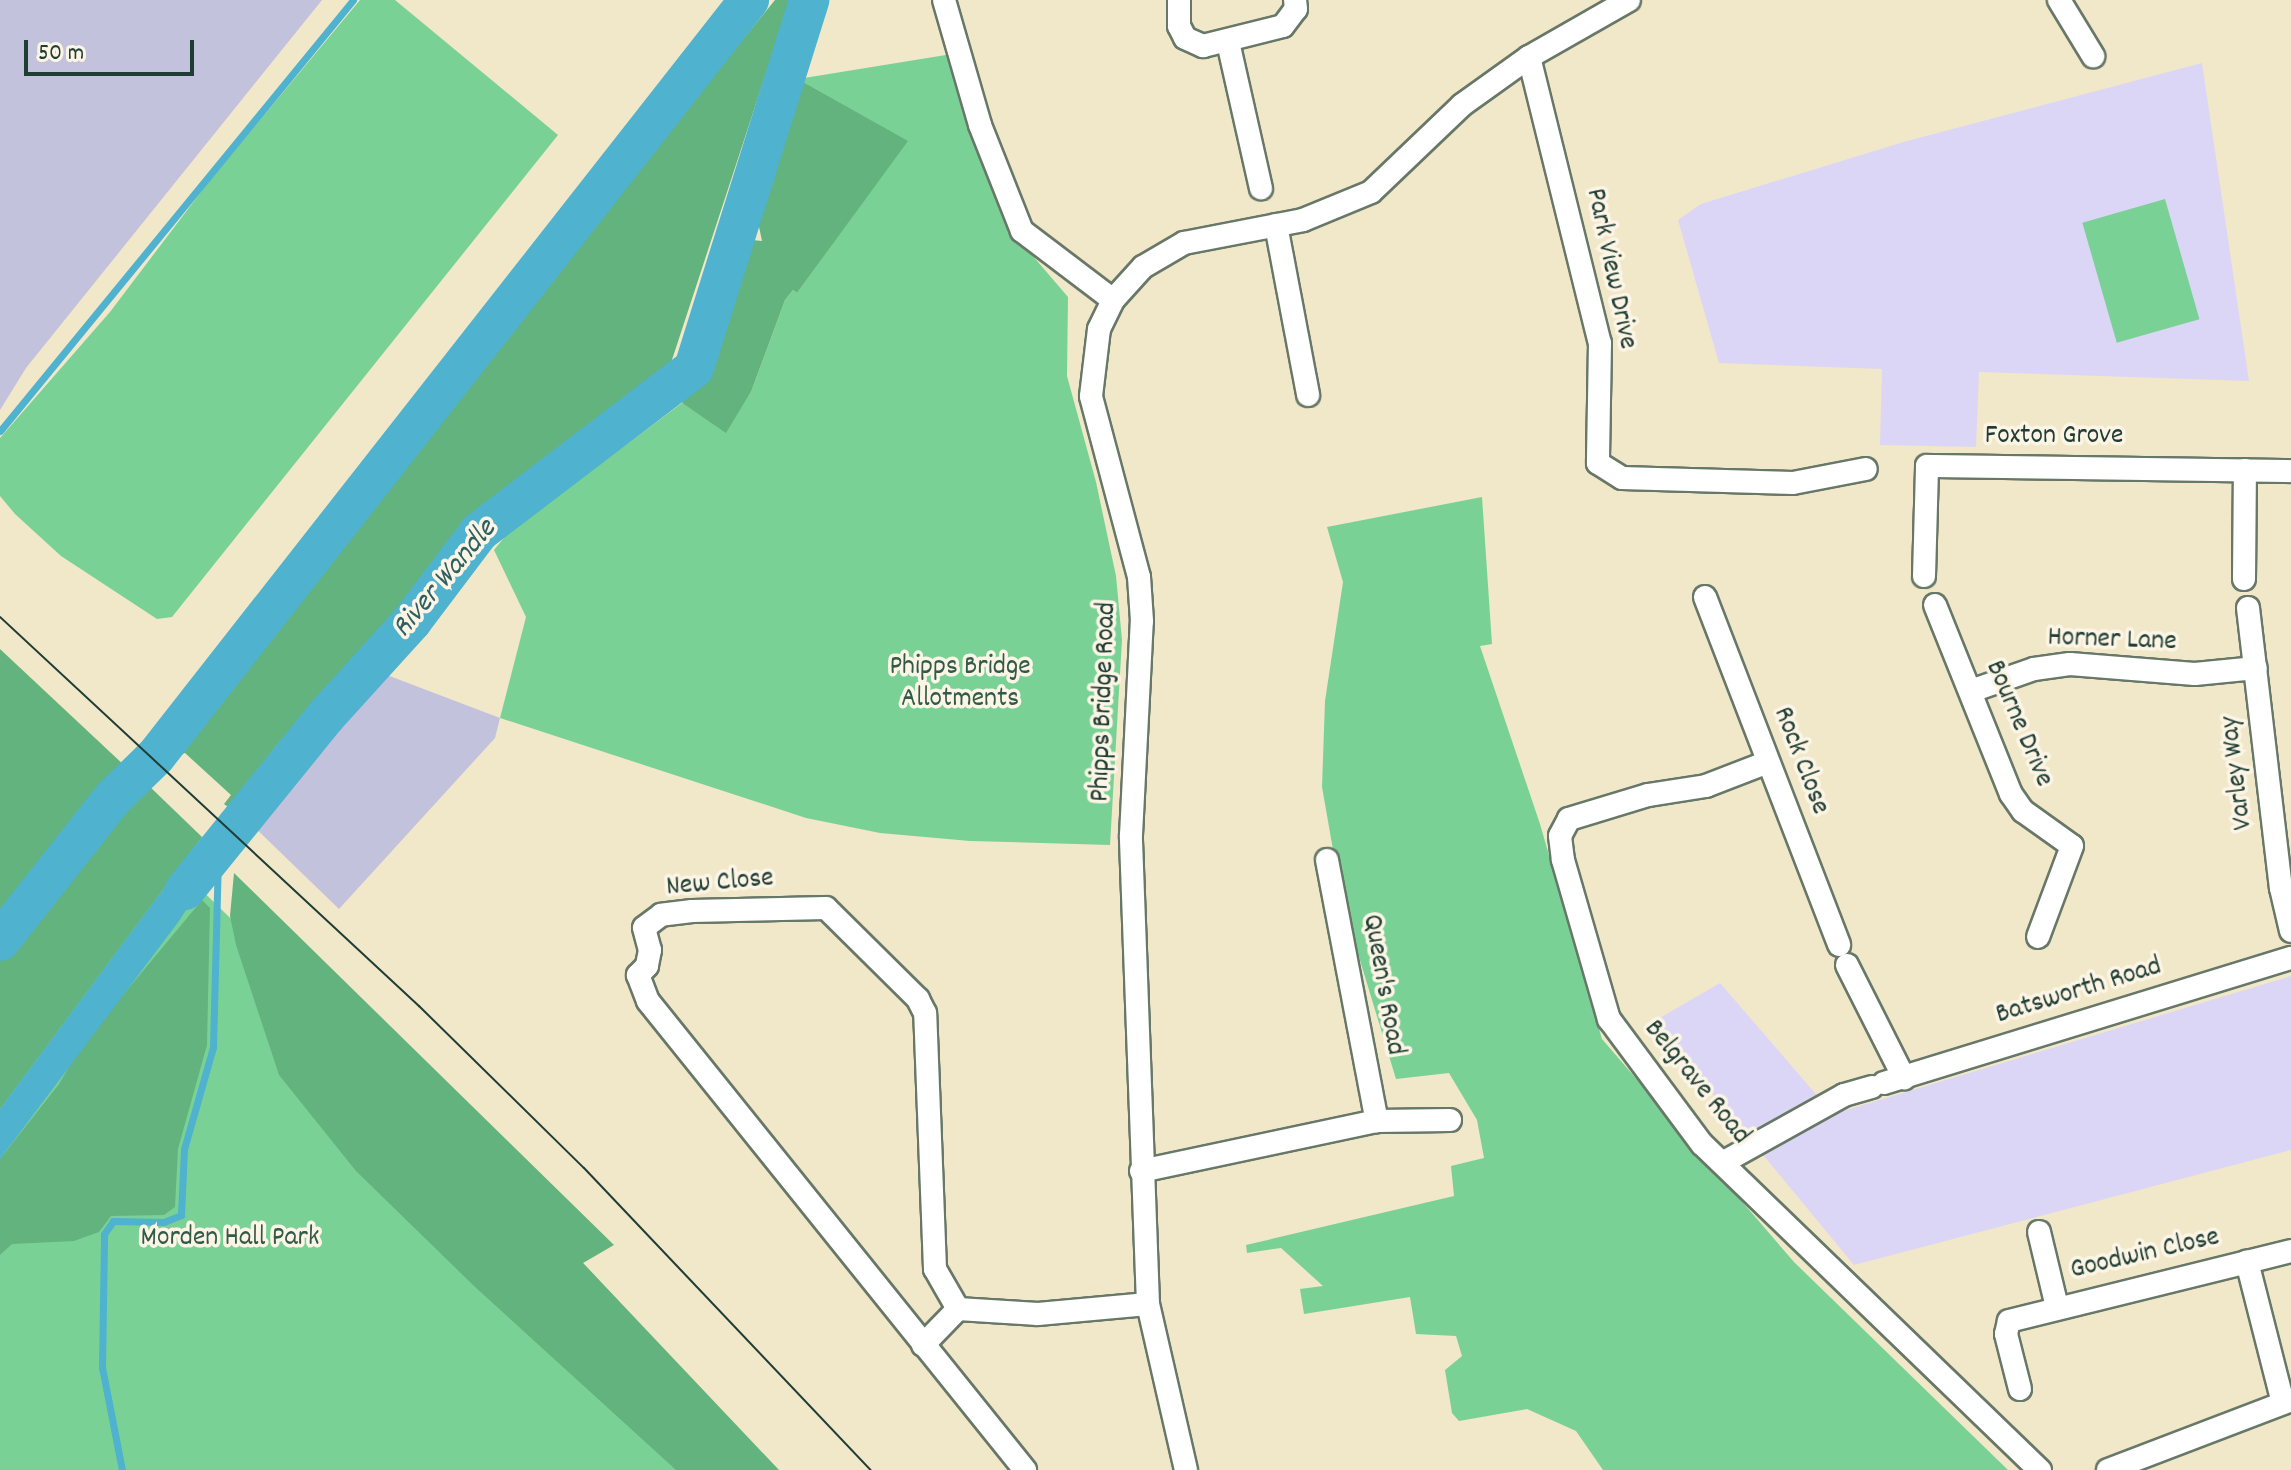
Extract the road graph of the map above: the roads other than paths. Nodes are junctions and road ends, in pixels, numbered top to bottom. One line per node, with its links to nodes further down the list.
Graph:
1 (944, 0): 11 (street)
2 (1179, 0): 6 (street)
3 (1295, 0): 6 (street)
4 (1629, 0): 8 (street)
5 (2059, 0): 7 (street)
6 (1228, 42): 9 (street)
7 (2093, 56)
8 (1529, 57): 10 (street); 13 (street, Park View Drive)
9 (1261, 188)
10 (1276, 225): 11 (street); 12 (street)
11 (1113, 300): 33 (street, Phipps Bridge Road)
12 (1308, 395)
13 (1866, 469)
14 (2245, 470): 15 (street, Foxton Grove); 16 (street, Foxton Grove); 17 (street)
15 (2291, 471)
16 (1924, 576)
17 (2244, 579)
18 (1705, 597): 23 (street, Rock Close)
19 (1935, 605): 22 (street, Bourne Drive)
20 (2248, 608): 21 (street, Varley Way)
21 (2256, 668): 22 (street, Horner Lane); 24 (street, Varley Way)
22 (1971, 691): 27 (street, Bourne Drive)
23 (1768, 762): 29 (street, Rock Close); 32 (street, Belgrave Road)
24 (2283, 817): 26 (street, Varley Way)
25 (1327, 860): 31 (street, Queen's Road)
26 (2291, 931)
27 (2038, 937)
28 (2291, 958): 29 (street, Batsworth Road)
29 (1887, 1083): 32 (street, Batsworth Road)
30 (1450, 1120): 31 (street)
31 (1377, 1121): 33 (street)
32 (1722, 1163): 46 (street, Belgrave Road)
33 (1141, 1171): 37 (street, Phipps Bridge Road)
34 (2039, 1232): 38 (street, Goodwin Close)
35 (2291, 1251): 36 (street, Goodwin Close)
36 (2247, 1262): 38 (street, Goodwin Close); 42 (street, Goodwin Close)
37 (1148, 1304): 39 (street); 45 (street, Phipps Bridge Road)
38 (2057, 1307): 41 (street, Goodwin Close)
39 (958, 1309): 40 (street); 40 (street, New Close)
40 (923, 1345): 44 (street, New Close)
41 (2020, 1389)
42 (2287, 1402): 43 (street)
43 (2111, 1469)
44 (1025, 1470)
45 (1186, 1470)
46 (2040, 1470)

